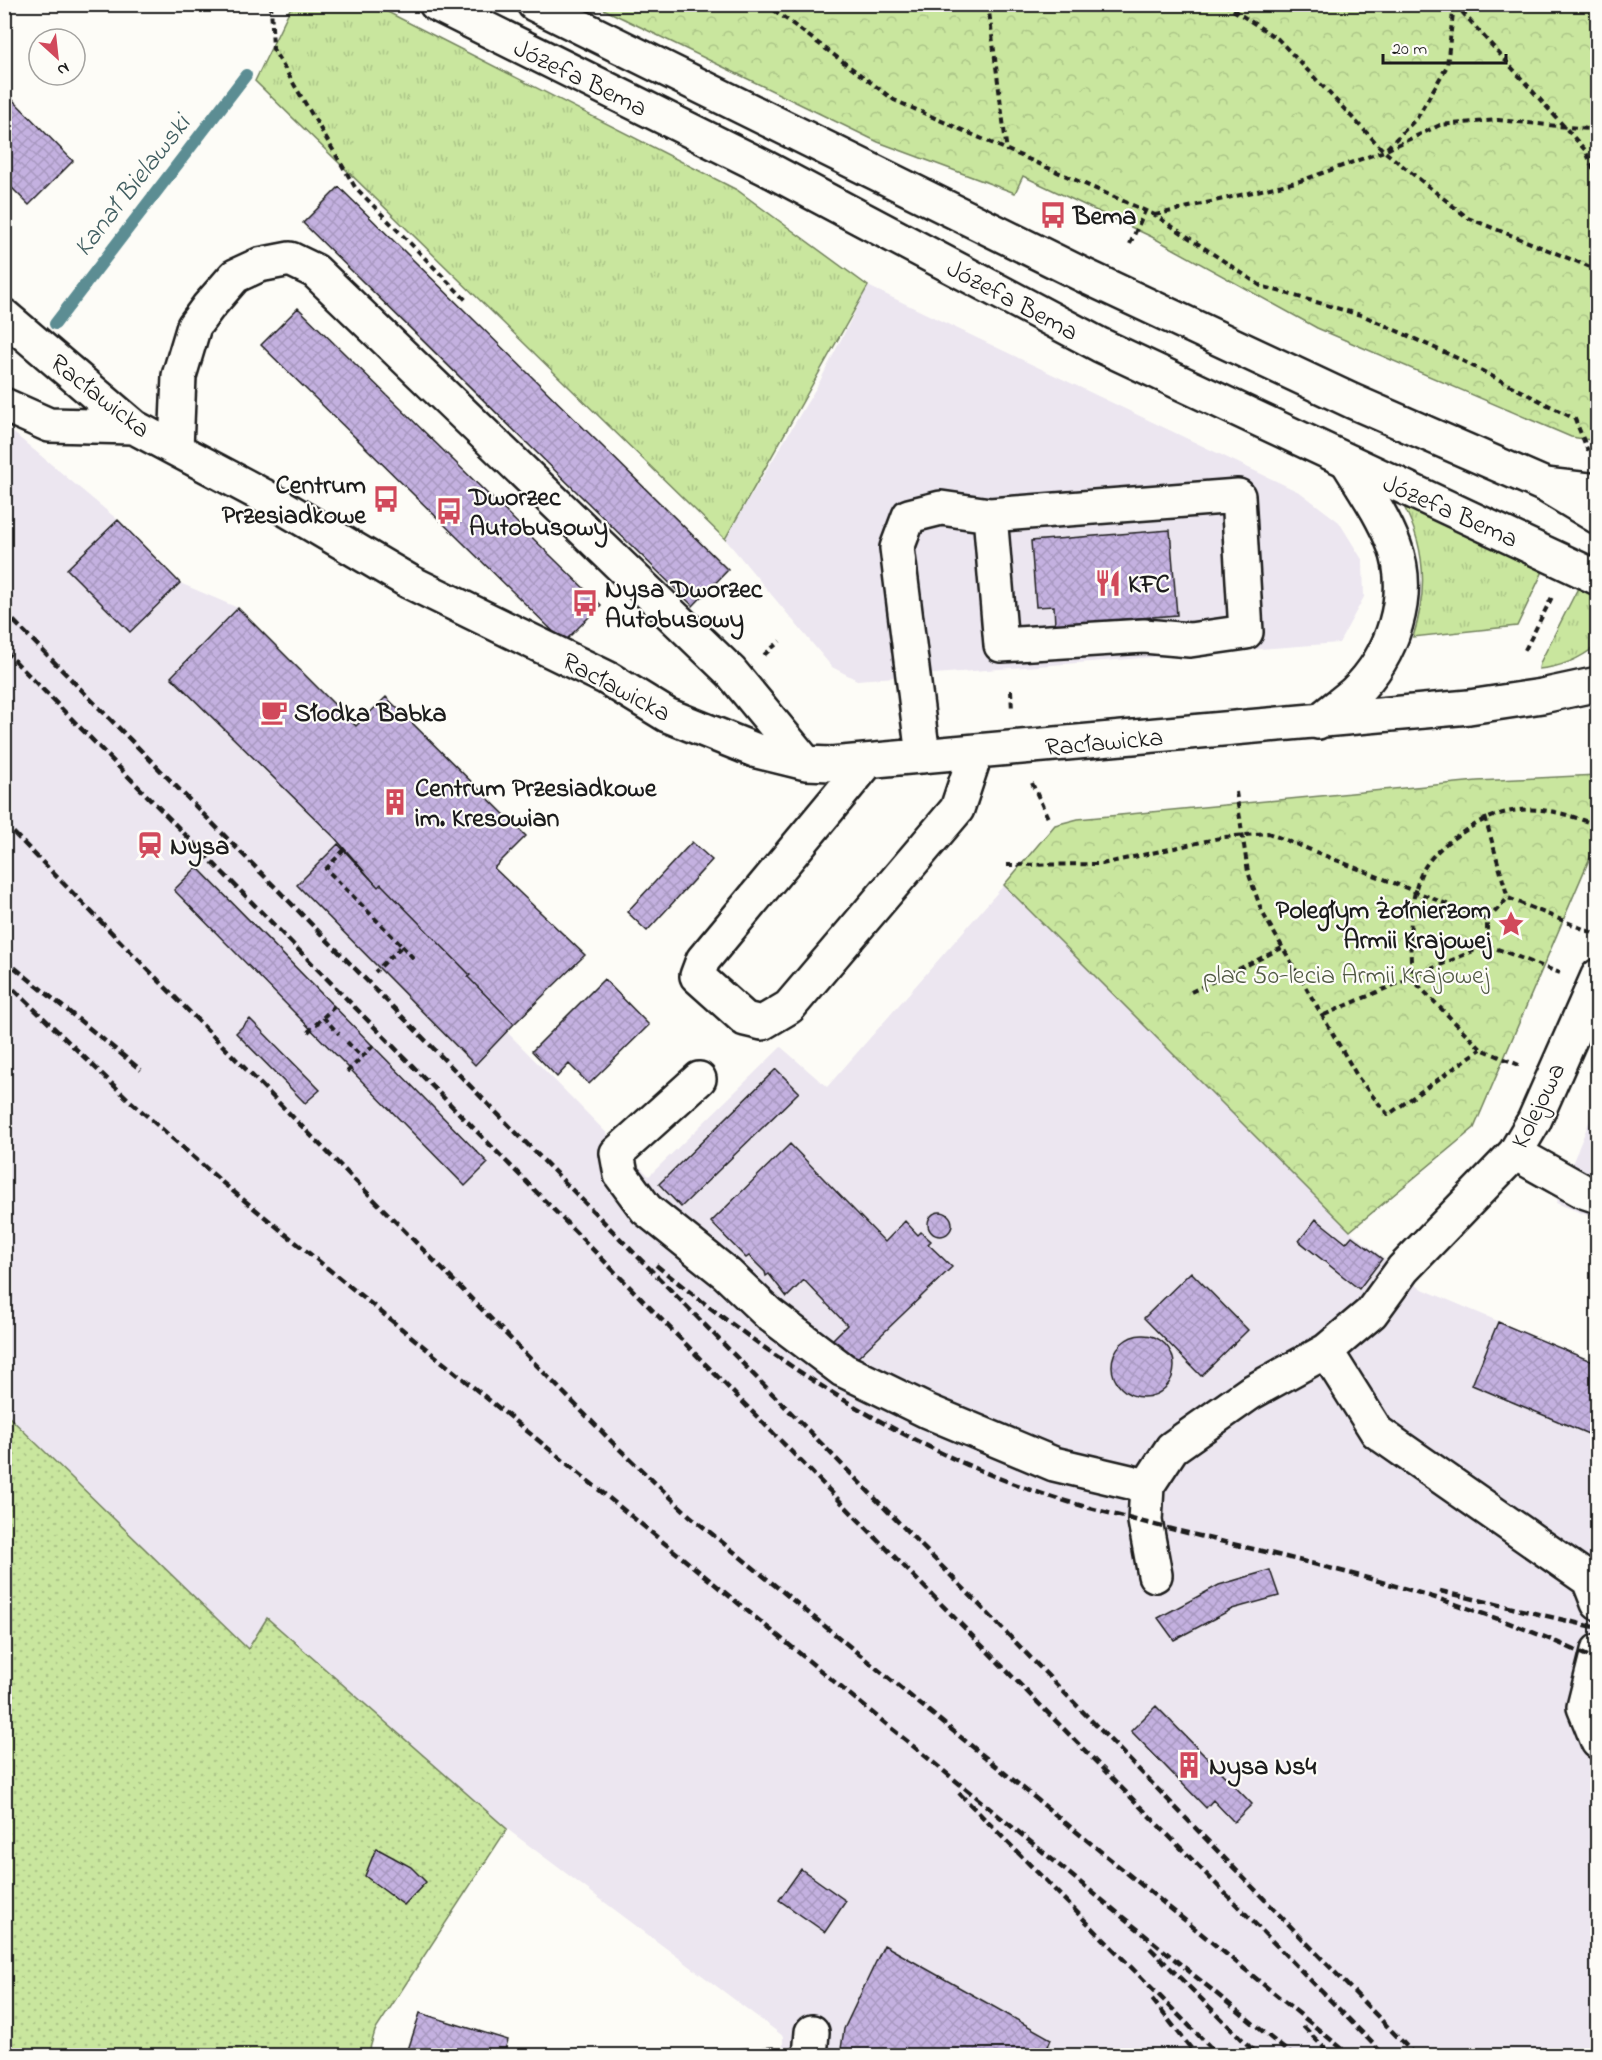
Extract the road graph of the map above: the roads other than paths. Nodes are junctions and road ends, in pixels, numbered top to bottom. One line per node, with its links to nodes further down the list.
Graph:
1 (436, 4): 7 (main road, Józefa Bema)
2 (534, 4): 8 (main road, Józefa Bema)
3 (4, 316): 5 (main road, Racławicka)
4 (4, 405): 5 (main road)
5 (134, 427): 6 (main road, Racławicka)
6 (176, 448): 18 (main road, Racławicka); 18 (main road)
7 (1349, 464): 12 (main road, Józefa Bema); 14 (main road)
8 (1545, 485): 9 (main road, Józefa Bema); 11 (main road, Józefa Bema)
9 (1598, 491)
10 (990, 515): 10 (main road); 16 (main road)
11 (1598, 517)
12 (1598, 578)
13 (1598, 684): 14 (main road, Racławicka)
14 (1318, 722): 15 (main road, Racławicka)
15 (976, 752): 16 (main road, Racławicka); 17 (main road)
16 (923, 756): 17 (main road, Racławicka)
17 (868, 761): 18 (main road, Racławicka)
18 (806, 763)
19 (1595, 981): 21 (main road, Kolejowa)
20 (699, 1079): 24 (main road)
21 (1515, 1153): 22 (main road); 23 (main road, Kolejowa)
22 (1598, 1196)
23 (1326, 1351): 24 (main road, Kolejowa); 26 (main road)
24 (1147, 1486): 25 (main road)
25 (1155, 1575)
26 (1598, 1603)
27 (1598, 1651): 28 (main road)
28 (1598, 1742)

